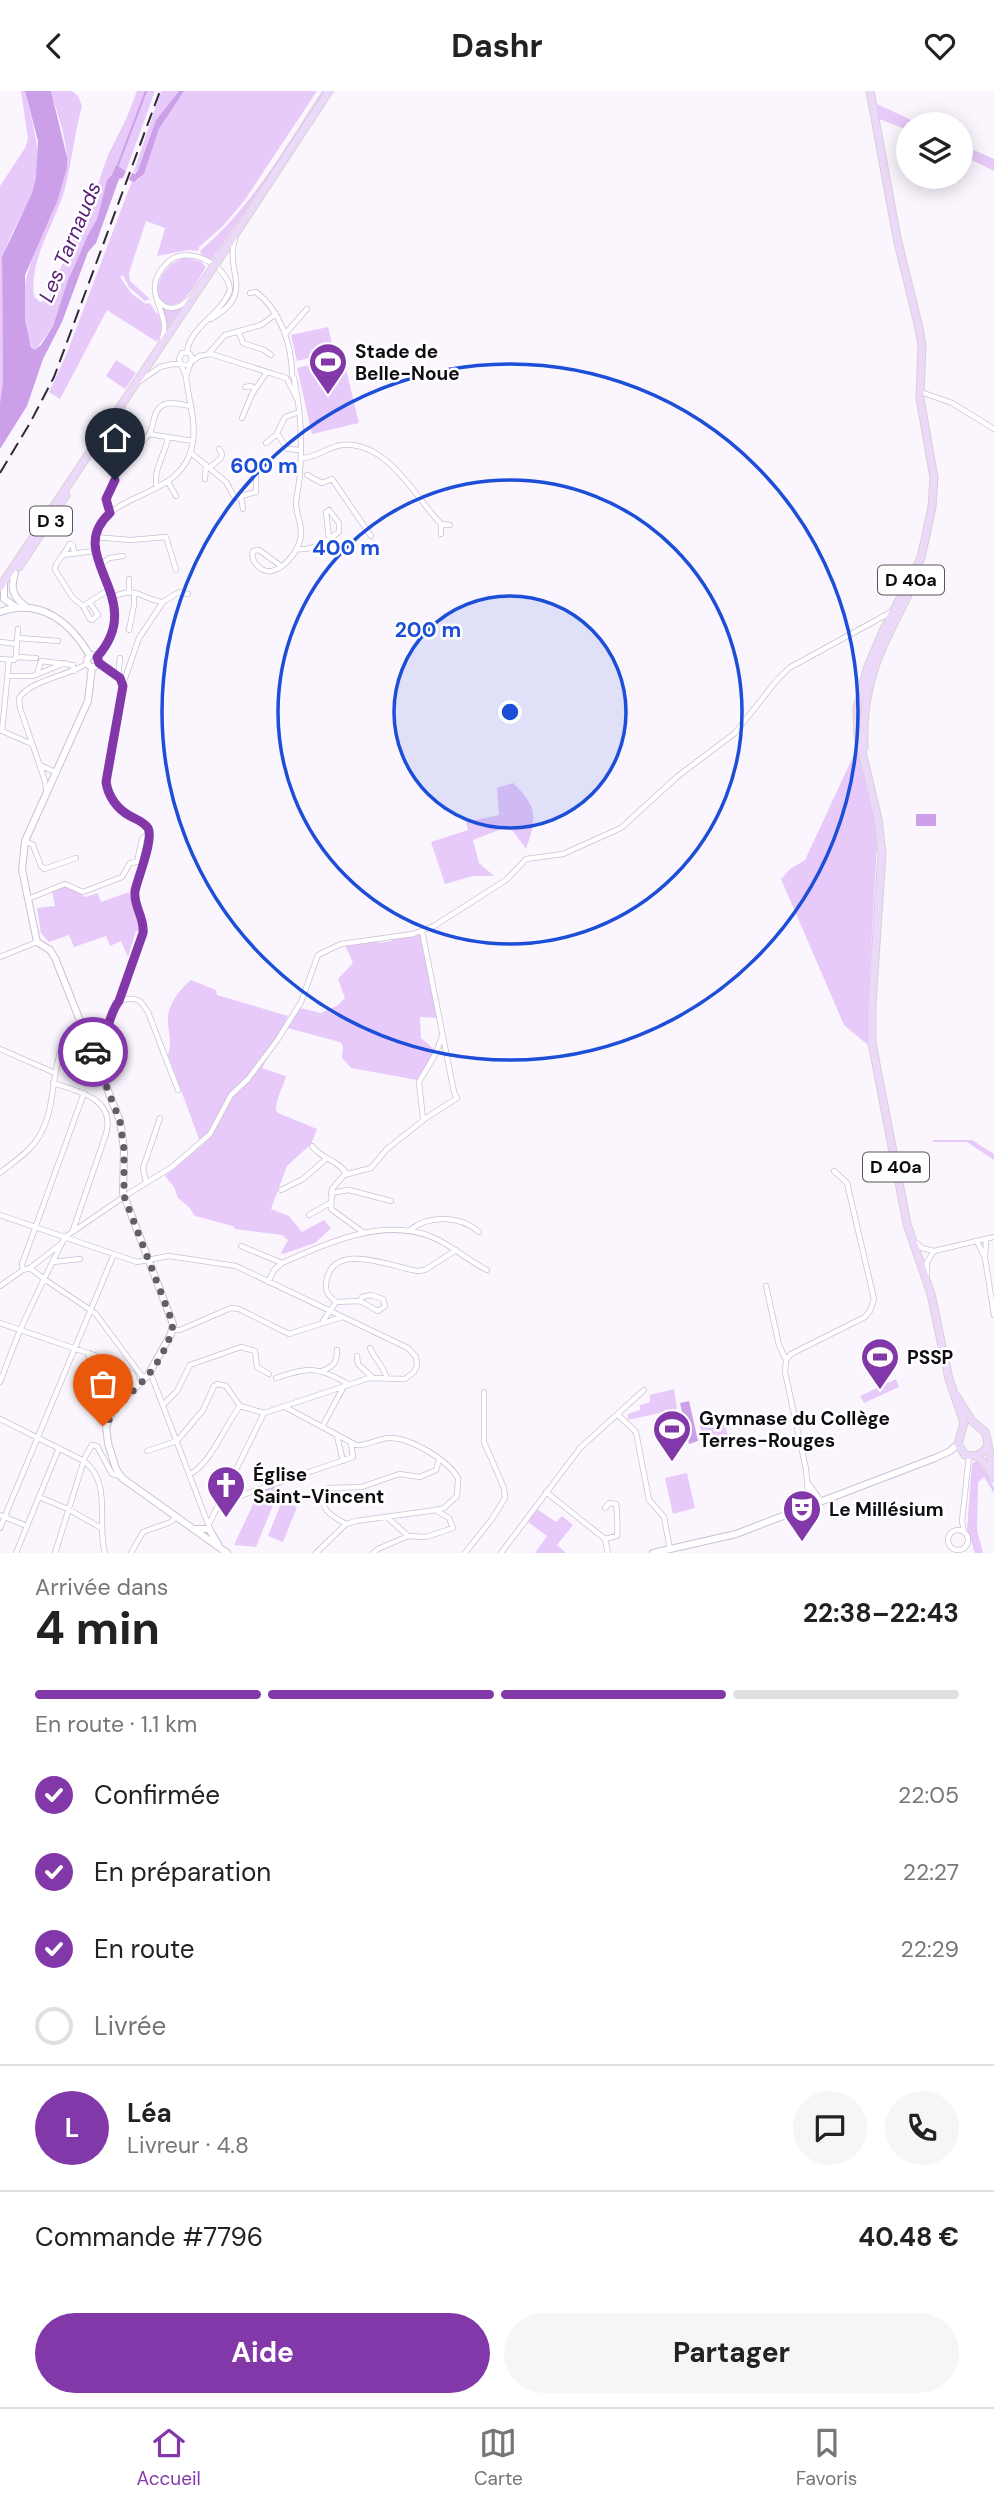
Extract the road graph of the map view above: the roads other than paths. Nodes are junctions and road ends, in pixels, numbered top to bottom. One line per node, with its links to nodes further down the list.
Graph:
1 (329, 91): 3 (main road, D 3)
2 (870, 91): 21 (main road, D 40a)
3 (239, 229): 4 (main road, D 3); 9 (street)
4 (200, 287): 5 (street); 13 (main road, D 3)
5 (154, 291): 9 (street); 13 (street)
6 (250, 293): 8 (street)
7 (307, 309): 11 (street)
8 (276, 314): 10 (street); 11 (street)
9 (207, 320): 12 (street)
10 (238, 331): 14 (street); 15 (street)
11 (284, 335): 20 (street)
12 (187, 352): 16 (street); 17 (street)
13 (156, 353): 22 (main road, D 3)
14 (208, 354): 16 (street); 18 (street)
15 (271, 355)
16 (191, 363): 17 (street); 19 (street)
17 (182, 365): 19 (street); 22 (street)
18 (267, 372): 20 (street); 24 (street)
19 (186, 377): 26 (street)
20 (290, 378): 27 (street)
21 (920, 380): 25 (main road, D 40a); 77 (main road, D 40a)
22 (135, 386): 28 (main road, D 3)
23 (246, 387): 24 (street)
24 (255, 389): 29 (street)
25 (921, 392): 30 (street); 77 (main road, D 40a)
26 (190, 406): 31 (street); 34 (street)
27 (299, 412): 32 (street); 37 (street)
28 (114, 417): 64 (main road, D 3); 69 (main road, D 3)
29 (242, 418)
30 (994, 429)
31 (149, 434): 33 (street); 49 (street)
32 (277, 435): 35 (street); 37 (street)
33 (168, 438): 34 (street); 45 (street)
34 (193, 441): 38 (street)
35 (266, 443)
36 (219, 449): 41 (street)
37 (301, 450): 39 (street)
38 (190, 452): 41 (street); 44 (street)
39 (301, 458): 50 (street); 56 (street)
40 (257, 464): 47 (street)
41 (207, 467): 43 (street); 47 (street)
42 (307, 475): 53 (street)
43 (205, 479)
44 (168, 482): 45 (street); 46 (street)
45 (157, 488): 49 (street)
46 (176, 496)
47 (241, 497): 48 (street)
48 (243, 509)
49 (110, 513): 54 (street)
50 (441, 524): 51 (street); 52 (street)
51 (450, 524)
52 (442, 534)
53 (371, 535)
54 (95, 537): 57 (street); 63 (street)
55 (329, 539): 55 (street); 56 (street)
56 (296, 549): 62 (street)
57 (95, 551): 58 (street); 61 (street)
58 (75, 553): 60 (street); 60 (street)
59 (123, 556): 61 (street)
60 (61, 557): 73 (street)
61 (100, 565): 66 (street)
62 (281, 566): 62 (street)
63 (176, 570)
64 (15, 573): 69 (main road, D 3); 75 (street)
65 (129, 579): 67 (street)
66 (110, 589): 70 (street); 71 (street)
67 (132, 593): 70 (street); 72 (street); 79 (street)
68 (188, 594): 72 (street)
69 (1, 596): 74 (street); 75 (street)
70 (113, 597): 88 (street)
71 (90, 603): 73 (street); 73 (street)
72 (163, 603): 94 (street)
73 (83, 606)
74 (16, 607): 75 (street); 76 (street)
75 (27, 607): 88 (street)
76 (0, 612)
77 (896, 612): 105 (street); 140 (main road, D 40a)
78 (18, 629): 80 (street)
79 (129, 630)
80 (18, 641): 81 (street); 82 (street); 83 (street)
81 (58, 641)
82 (1, 642)
83 (16, 657): 84 (street); 87 (street)
84 (36, 658)
85 (120, 658): 93 (street)
86 (0, 659): 87 (street)
87 (9, 660): 92 (street)
88 (93, 661): 90 (street); 93 (street); 98 (street)
89 (65, 663): 90 (street); 91 (street); 91 (street)
90 (74, 671): 96 (street)
91 (37, 674): 92 (street)
92 (8, 675): 95 (street)
93 (118, 676): 94 (street)
94 (123, 684): 101 (street)
95 (1, 730): 96 (street)
96 (33, 745): 97 (street)
97 (40, 765): 98 (street); 99 (street)
98 (55, 775): 99 (street); 100 (street)
99 (44, 778): 100 (street)
100 (47, 794): 102 (street)
101 (149, 832): 104 (street); 108 (street)
102 (25, 841): 103 (street); 104 (street)
103 (76, 858)
104 (27, 899): 106 (street)
105 (422, 931): 111 (street); 126 (street)
106 (37, 942): 107 (street); 109 (street)
107 (0, 957)
108 (119, 1001): 113 (street); 117 (street)
109 (81, 1021): 110 (street); 112 (street)
110 (85, 1032): 112 (street); 113 (street)
111 (443, 1034): 120 (street); 120 (street)
112 (68, 1037): 115 (street)
113 (90, 1044): 129 (street)
114 (0, 1049): 115 (street)
115 (55, 1073): 116 (street)
116 (53, 1083): 118 (street); 124 (street)
117 (178, 1090)
118 (84, 1093): 134 (street); 135 (street)
119 (160, 1118): 126 (street)
120 (424, 1119): 125 (street)
121 (312, 1146): 122 (street)
122 (326, 1159): 125 (street); 127 (street)
123 (834, 1171): 178 (street)
124 (0, 1173)
125 (346, 1173): 128 (street)
126 (146, 1182): 129 (street)
127 (281, 1190)
128 (331, 1193): 130 (street); 131 (street)
129 (124, 1196): 135 (street); 150 (street)
130 (391, 1201)
131 (330, 1203): 133 (street); 138 (street)
132 (0, 1215): 134 (street)
133 (309, 1215)
134 (36, 1228): 142 (street); 154 (street)
135 (73, 1231): 142 (street)
136 (410, 1231): 137 (street); 138 (street); 145 (street)
137 (479, 1232)
138 (364, 1233): 152 (street)
139 (994, 1237): 141 (street)
140 (911, 1238): 146 (street); 158 (main road, D 40a)
141 (986, 1239): 143 (street); 148 (street)
142 (63, 1240): 147 (street); 151 (street); 153 (street)
143 (977, 1241): 146 (street); 148 (street)
144 (241, 1246): 152 (street)
145 (456, 1251): 155 (street); 162 (street)
146 (934, 1251): 158 (street)
147 (114, 1254): 150 (street); 164 (street)
148 (985, 1258): 166 (street)
149 (80, 1259): 151 (street)
150 (149, 1259): 157 (street); 172 (street)
151 (52, 1262): 156 (street)
152 (282, 1263): 157 (street)
153 (30, 1268): 154 (street); 156 (street)
154 (23, 1270): 159 (street)
155 (487, 1270)
156 (44, 1279): 164 (street); 171 (street)
157 (268, 1282): 163 (street)
158 (928, 1282): 190 (main road, D 40a)
159 (0, 1286)
160 (766, 1286): 178 (street)
161 (360, 1301): 161 (street); 162 (street)
162 (337, 1302): 165 (street)
163 (322, 1307): 165 (street); 170 (street)
164 (91, 1310): 173 (street); 181 (street)
165 (332, 1312): 167 (street); 168 (street); 170 (street)
166 (994, 1315)
167 (343, 1317): 168 (street); 184 (street)
168 (333, 1320): 170 (street)
169 (0, 1323): 171 (street)
170 (321, 1323): 172 (street)
171 (20, 1330): 173 (street); 185 (street)
172 (172, 1330): 181 (street)
173 (75, 1348): 176 (street); 203 (street)
174 (370, 1348): 184 (street)
175 (337, 1350): 179 (street)
176 (89, 1353): 187 (street); 197 (street)
177 (357, 1356): 182 (street)
178 (786, 1360): 219 (street)
179 (321, 1372): 183 (street); 186 (street)
180 (269, 1374): 191 (street)
181 (146, 1377): 187 (street); 191 (street)
182 (372, 1377): 184 (street); 186 (street)
183 (276, 1378)
184 (387, 1378)
185 (0, 1382)
186 (347, 1385): 193 (street); 198 (street)
187 (137, 1387): 197 (street)
188 (644, 1390): 195 (street)
189 (484, 1392): 252 (street)
190 (956, 1396): 199 (main road, D 40a); 200 (main road, D 40a)
191 (163, 1405): 204 (street)
192 (240, 1406): 194 (street); 204 (street); 216 (street)
193 (285, 1407): 194 (street); 198 (street)
194 (264, 1413): 223 (street)
195 (618, 1415): 220 (street); 241 (street)
196 (0, 1419): 203 (street)
197 (106, 1427): 217 (street)
198 (322, 1427): 202 (street)
199 (980, 1428): 200 (main road); 201 (street); 207 (main road)
200 (963, 1429): 206 (main road)
201 (994, 1434): 207 (street)
202 (337, 1436): 205 (street); 214 (street)
203 (38, 1437): 208 (street); 228 (street)
204 (177, 1441): 209 (street); 216 (street)
205 (351, 1443): 212 (street); 214 (street)
206 (958, 1444): 210 (main road); 211 (street)
207 (988, 1444): 210 (main road); 215 (main road)
208 (59, 1448): 213 (street); 221 (street)
209 (146, 1451)
210 (970, 1455): 211 (street); 218 (main road); 231 (street)
211 (935, 1458): 222 (street)
212 (439, 1460): 227 (street); 232 (street)
213 (84, 1461): 217 (street); 226 (street); 235 (street)
214 (343, 1461): 223 (street)
215 (994, 1470)
216 (190, 1474): 236 (street)
217 (120, 1476): 229 (street)
218 (994, 1478)
219 (807, 1480): 222 (street); 224 (street)
220 (546, 1492): 240 (street); 253 (street)
221 (39, 1497): 226 (street); 233 (street)
222 (820, 1500): 224 (street)
223 (219, 1503): 236 (street)
224 (809, 1504): 242 (street)
225 (605, 1508): 240 (street)
226 (68, 1509): 235 (street); 247 (street)
227 (436, 1510): 230 (street); 239 (street)
228 (2, 1516): 233 (street); 234 (street)
229 (176, 1517): 236 (street); 249 (street)
230 (387, 1517): 232 (street); 239 (street)
231 (962, 1521): 237 (street); 238 (street)
232 (346, 1524): 250 (street)
233 (27, 1526): 246 (street)
234 (0, 1528)
235 (102, 1528): 248 (street)
236 (207, 1530): 244 (street)
237 (954, 1531): 238 (street); 243 (street)
238 (964, 1532): 245 (street)
239 (408, 1536): 251 (street)
240 (605, 1539): 254 (street)
241 (670, 1549): 242 (street); 255 (street)
242 (682, 1550)
243 (950, 1550): 245 (street)
244 (226, 1552)
245 (958, 1552)
246 (16, 1553)
247 (55, 1553)
248 (105, 1553)
249 (131, 1553)
250 (316, 1553)
251 (373, 1553)
252 (464, 1553)
253 (501, 1553)
254 (608, 1553)
255 (653, 1553)

